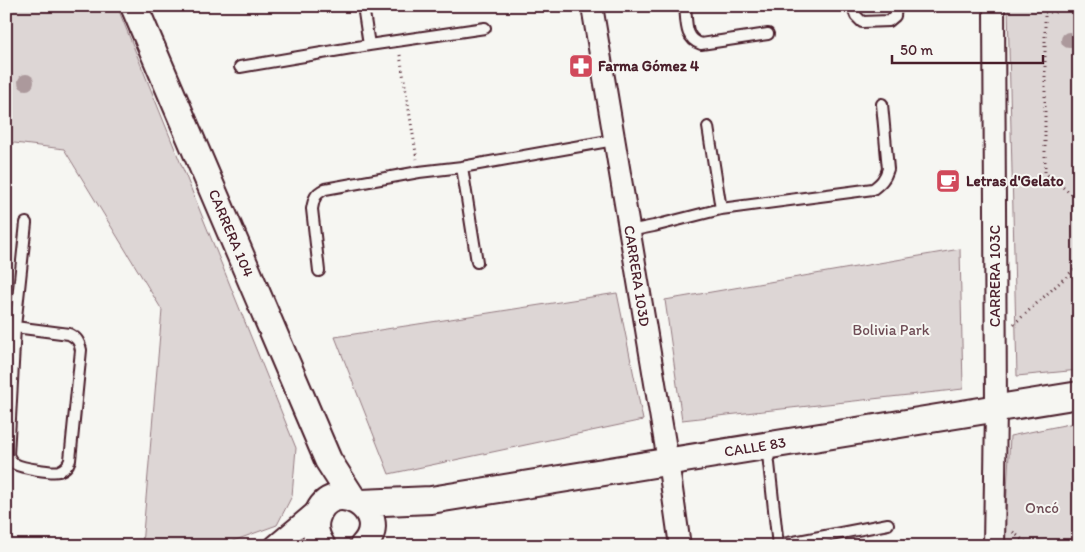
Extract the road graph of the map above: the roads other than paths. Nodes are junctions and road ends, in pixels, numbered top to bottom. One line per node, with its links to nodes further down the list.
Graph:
1 (134, 6): 27 (street, CARRERA 104)
2 (363, 6): 10 (lane)
3 (592, 6): 14 (street, CARRERA 103D)
4 (685, 6): 9 (lane)
5 (852, 6): 6 (lane)
6 (896, 6)
7 (994, 6): 23 (street, CARRERA 103C)
8 (485, 28): 10 (lane)
9 (768, 34)
10 (369, 45): 11 (lane)
11 (240, 67)
12 (882, 104): 16 (lane)
13 (708, 126): 16 (lane)
14 (614, 140): 15 (lane); 18 (street, CARRERA 103D)
15 (462, 167): 19 (lane); 20 (lane)
16 (722, 209): 18 (lane)
17 (26, 223): 21 (lane)
18 (629, 230): 25 (street, CARRERA 103D)
19 (476, 262)
20 (319, 271)
21 (11, 327): 21 (lane)
22 (1079, 395): 23 (street, CALLE 83)
23 (996, 408): 24 (street, CALLE 83); 35 (street, CARRERA 103C)
24 (767, 445): 25 (street, CALLE 83); 31 (lane)
25 (668, 461): 26 (street, CALLE 83); 34 (street, CARRERA 103D)
26 (431, 500): 27 (street, CALLE 83); 29 (street, CALLE 83)
27 (340, 503): 29 (street, CARRERA 104); 30 (street); 32 (street)
28 (888, 524): 31 (lane)
29 (370, 538)
30 (322, 545): 33 (street)
31 (778, 545)
32 (275, 546)
33 (315, 546)
34 (680, 546)
35 (994, 546)

